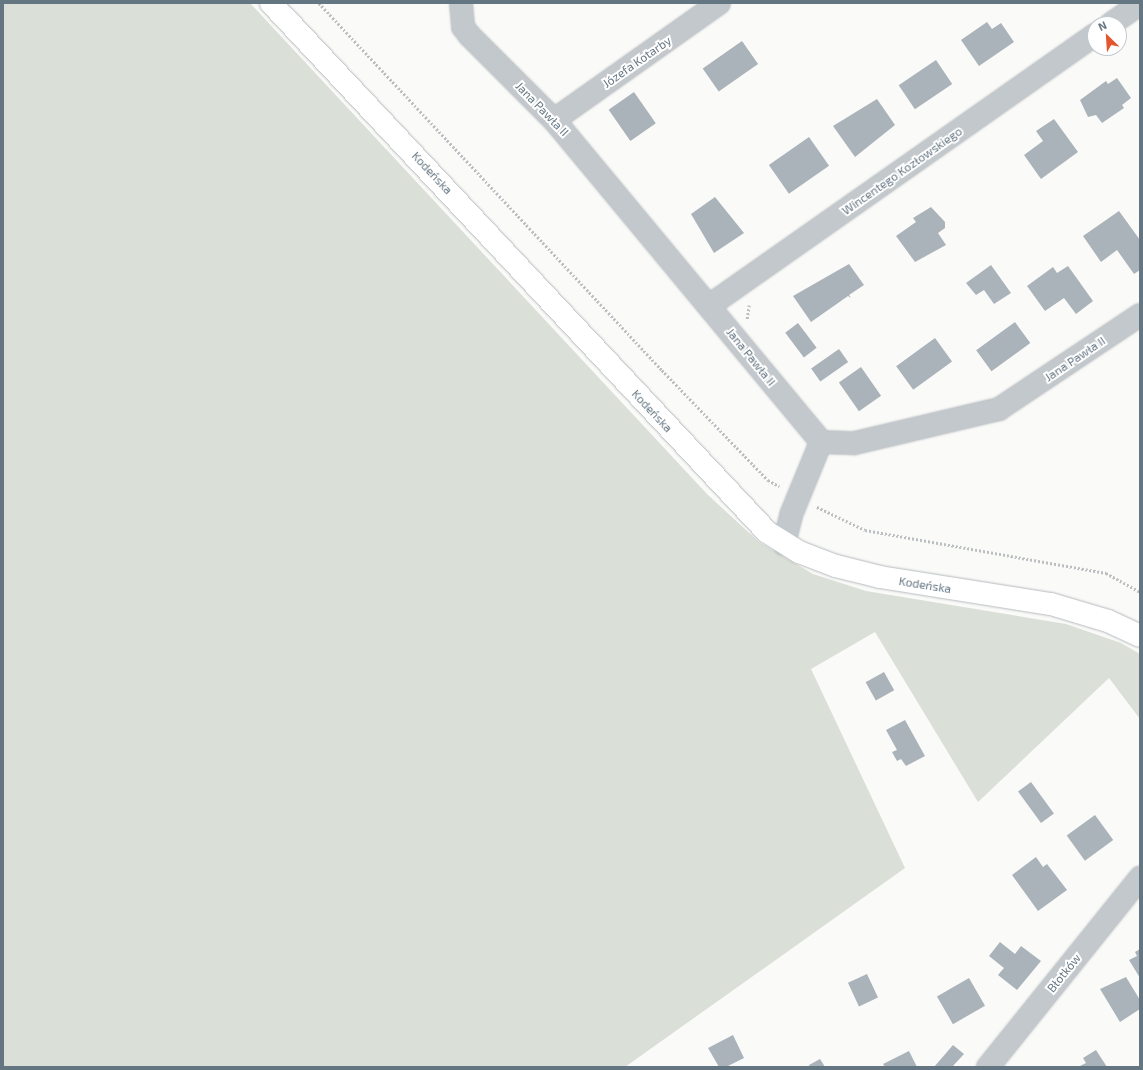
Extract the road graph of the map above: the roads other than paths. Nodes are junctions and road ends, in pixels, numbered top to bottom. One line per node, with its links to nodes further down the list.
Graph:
1 (272, 3): 11 (main road, Kodeńska)
2 (461, 3): 7 (street, Jana Pawła II)
3 (719, 3): 7 (street, Józefa Kotarby)
4 (1140, 4): 5 (street)
5 (1123, 16)
6 (1087, 41): 8 (street, Wincentego Kozłowskiego)
7 (554, 120): 8 (street, Jana Pawła II)
8 (709, 306): 10 (street, Jana Pawła II)
9 (1140, 315): 10 (street, Jana Pawła II)
10 (821, 442): 11 (street)
11 (784, 544): 12 (main road, Kodeńska)
12 (1140, 636)
13 (1140, 878): 14 (street, Błotków)
14 (988, 1067)

